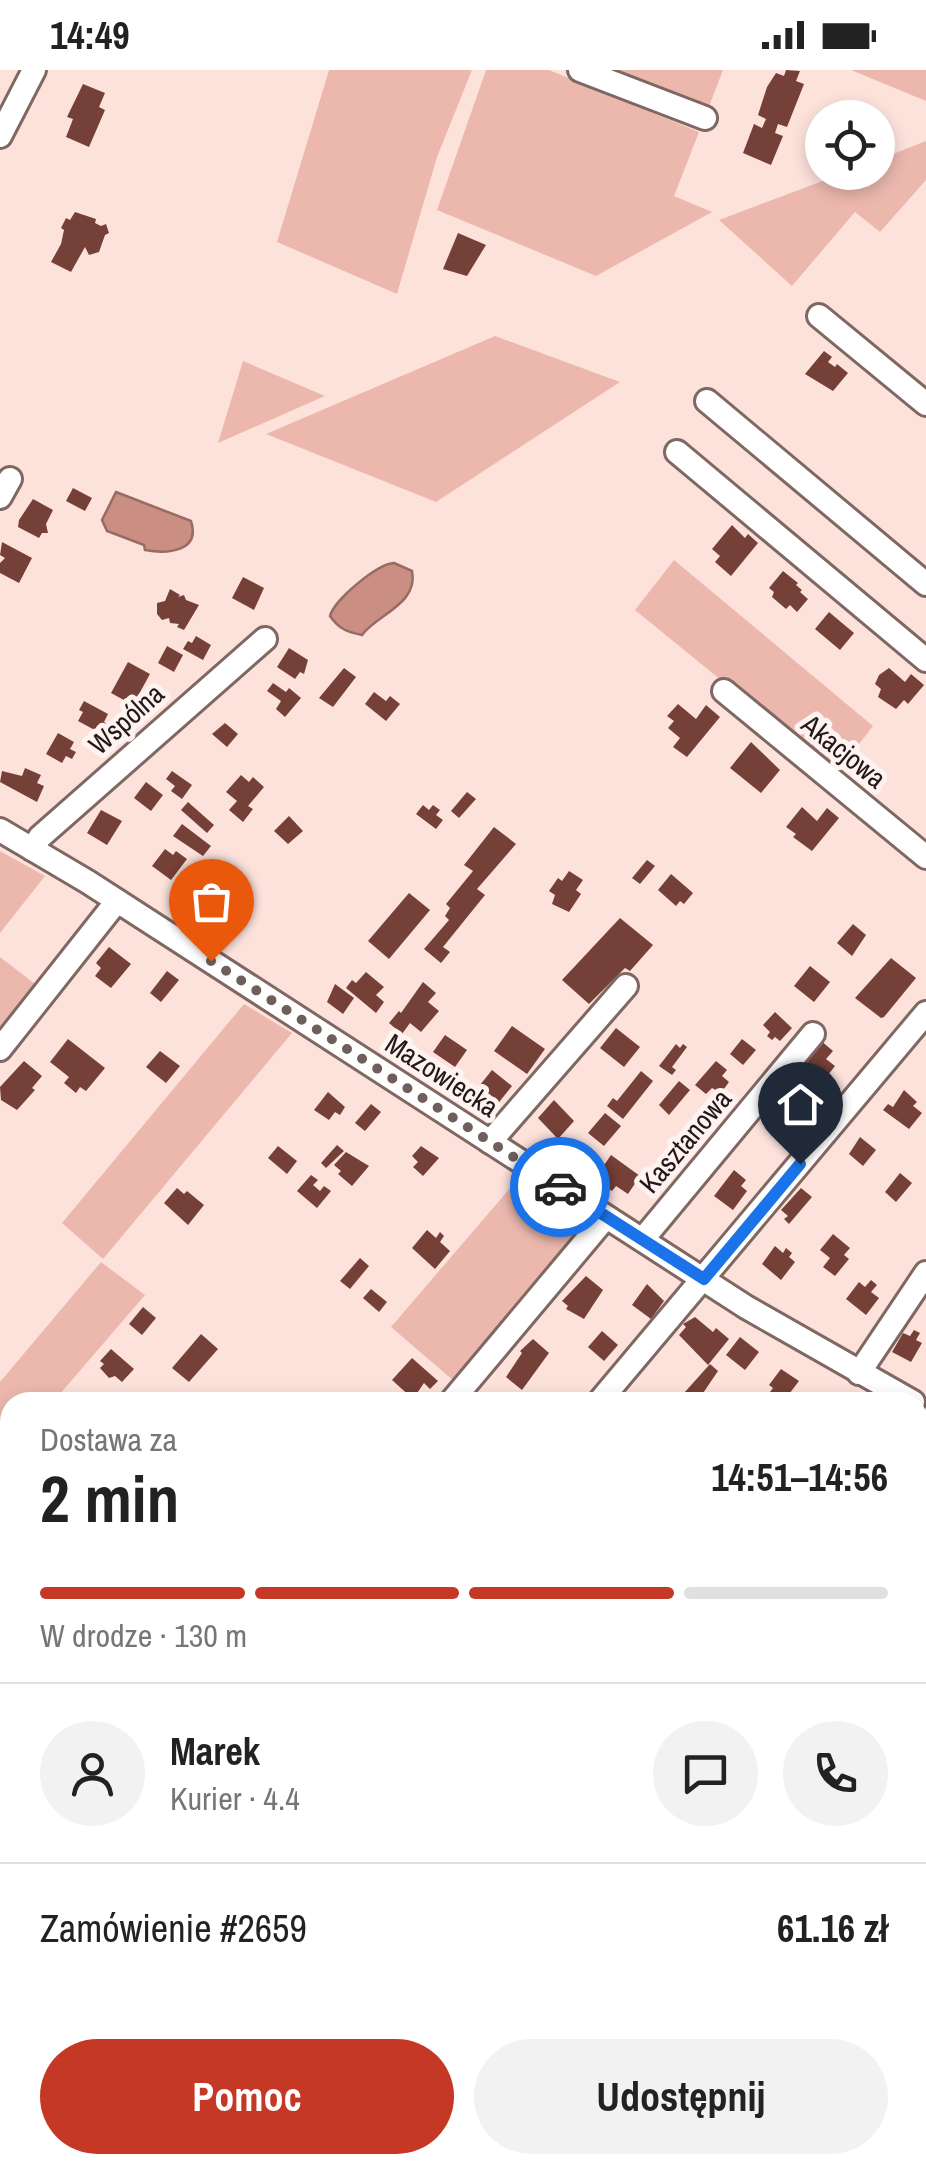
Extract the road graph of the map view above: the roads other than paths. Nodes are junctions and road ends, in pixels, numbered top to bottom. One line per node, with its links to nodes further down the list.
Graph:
1 (34, 70): 4 (street)
2 (580, 70): 3 (street)
3 (705, 118)
4 (0, 136)
5 (819, 316): 7 (street)
6 (707, 401): 9 (street)
7 (926, 404)
8 (677, 452): 11 (street)
9 (926, 584)
10 (265, 638): 14 (street, Wspólna)
11 (926, 660)
12 (724, 691): 15 (street, Akacjowa)
13 (0, 830): 14 (street, Mazowiecka)
14 (38, 853): 16 (street, Mazowiecka)
15 (926, 857)
16 (117, 900): 20 (street); 21 (street, Mazowiecka)
17 (626, 986): 21 (street)
18 (926, 1012): 25 (street)
19 (813, 1034): 23 (street, Kasztanowa)
20 (0, 1050)
21 (490, 1142): 22 (street, Mazowiecka)
22 (606, 1217): 23 (street, Mazowiecka); 27 (street)
23 (642, 1239): 25 (street, Mazowiecka)
24 (926, 1273): 26 (street)
25 (704, 1279): 26 (street, Mazowiecka); 28 (street)
26 (859, 1373): 29 (street, Mazowiecka)
27 (458, 1392)
28 (608, 1392)
29 (893, 1392)

